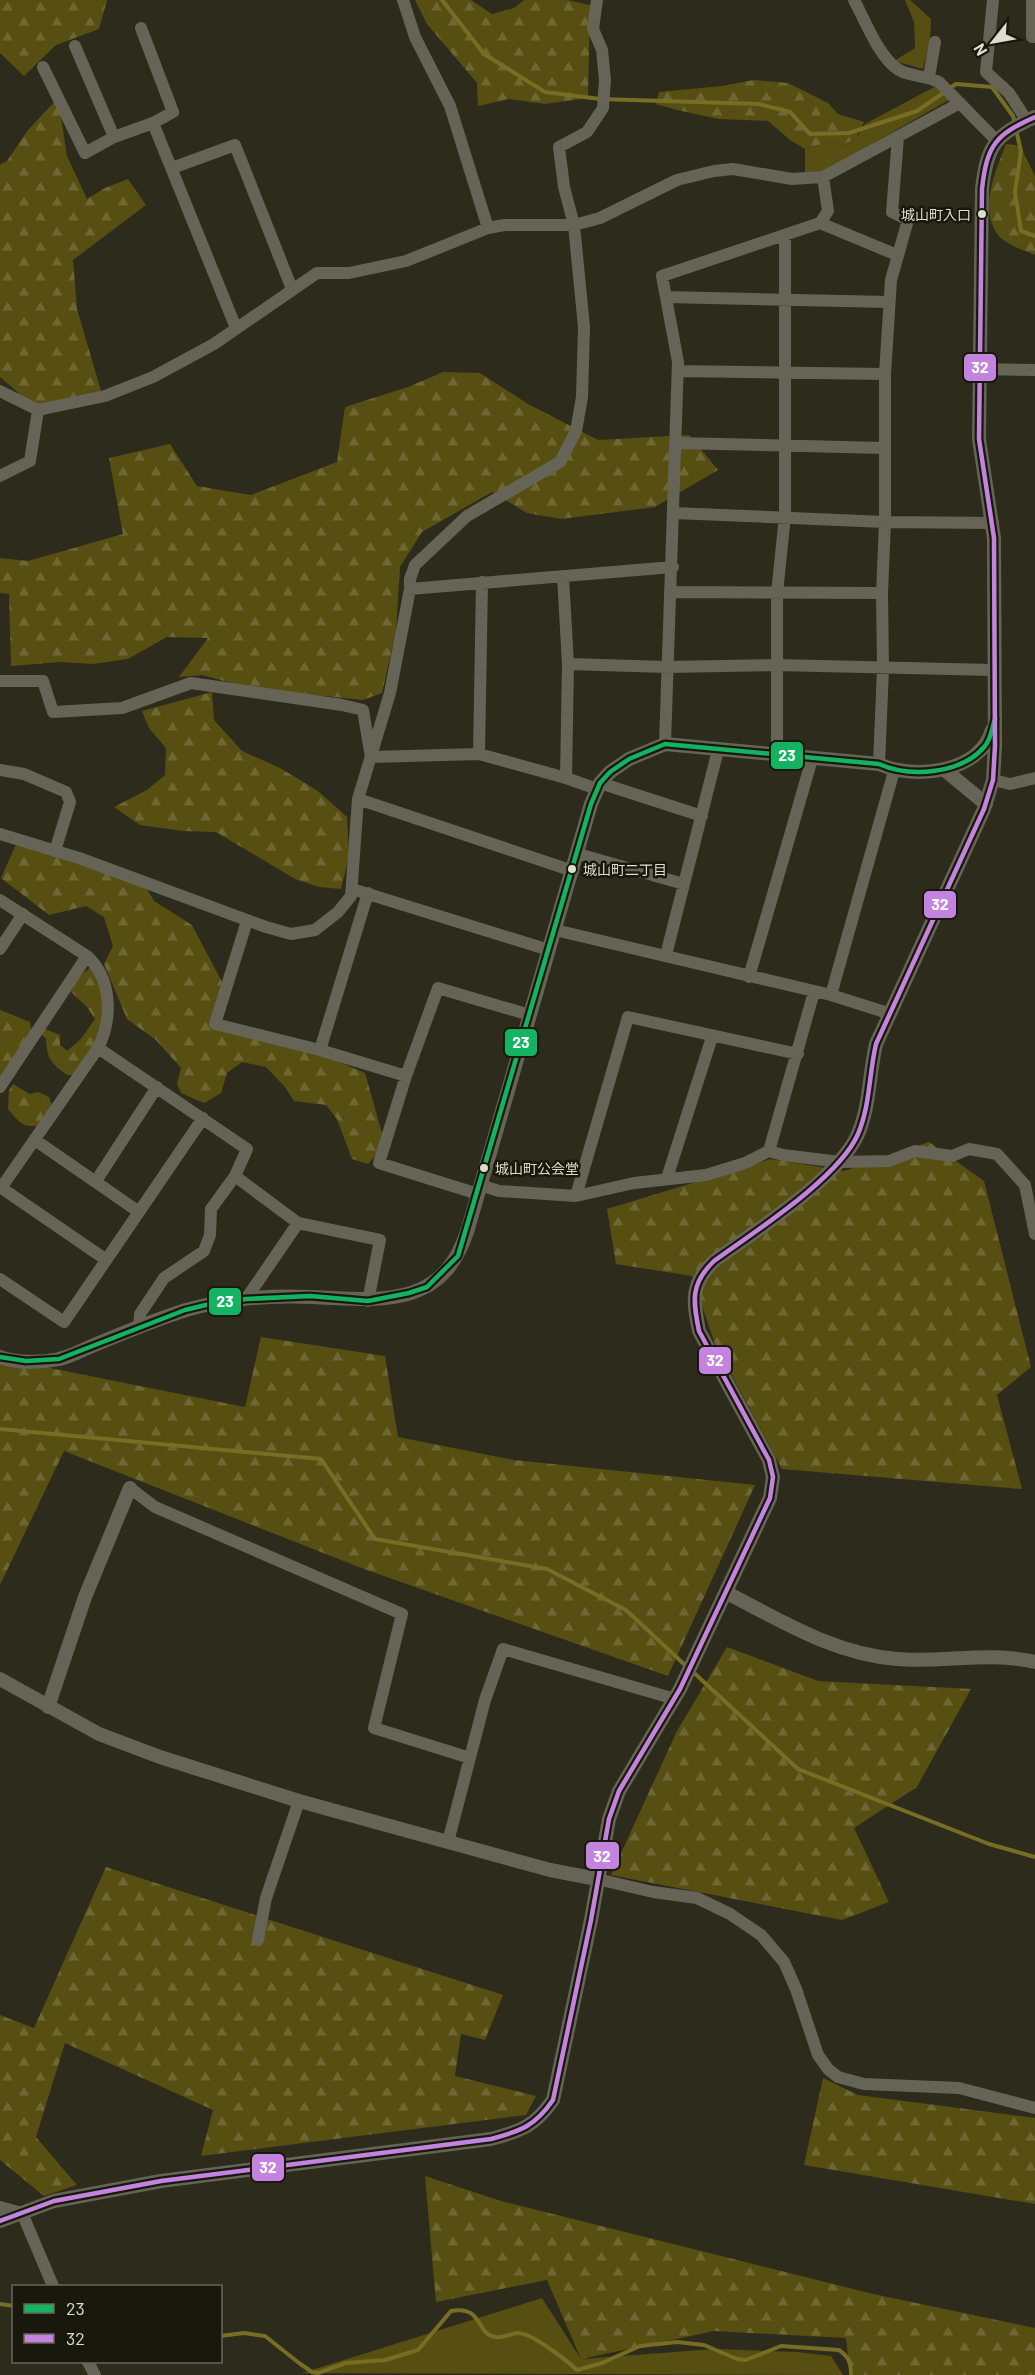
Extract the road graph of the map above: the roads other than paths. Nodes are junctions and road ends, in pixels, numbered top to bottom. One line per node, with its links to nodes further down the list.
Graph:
1 (403, 0): 22 (street)
2 (597, 0): 21 (street)
3 (854, 0): 11 (street)
4 (993, 0): 13 (street)
5 (1032, 0): 7 (street)
6 (141, 28): 14 (street)
7 (1035, 37)
8 (935, 42): 11 (street)
9 (75, 46): 15 (street)
10 (43, 67): 15 (street)
11 (934, 80): 12 (street)
12 (957, 100): 16 (street); 17 (street)
13 (1031, 119): 17 (street)
14 (153, 123): 15 (street); 18 (street)
15 (114, 137)
16 (898, 138): 19 (street); 24 (street)
17 (996, 140): 30 (street)
18 (172, 168): 25 (street); 29 (street)
19 (823, 177): 20 (street); 21 (street)
20 (820, 223): 23 (street); 24 (street)
21 (574, 225): 22 (street); 48 (street)
22 (488, 228): 25 (street)
23 (786, 235): 26 (street); 27 (street)
24 (897, 255): 28 (street)
25 (292, 289): 29 (street)
26 (666, 297): 27 (street); 32 (street)
27 (784, 298): 28 (street); 33 (street)
28 (889, 302): 34 (street)
29 (236, 328): 36 (street)
30 (980, 369): 31 (street); 44 (street)
31 (1035, 370)
32 (678, 371): 33 (street); 37 (street)
33 (785, 372): 34 (street); 38 (street)
34 (885, 374): 39 (street)
35 (0, 391): 36 (street)
36 (38, 410): 40 (street)
37 (676, 443): 38 (street); 41 (street)
38 (784, 446): 39 (street); 42 (street)
39 (884, 448): 43 (street)
40 (0, 476)
41 (674, 513): 42 (street); 45 (street)
42 (785, 516): 43 (street); 50 (street)
43 (885, 522): 44 (street); 51 (street)
44 (993, 523): 56 (street)
45 (673, 567): 46 (street); 49 (street)
46 (563, 576): 47 (street); 52 (street)
47 (482, 582): 48 (street); 61 (street)
48 (410, 589): 63 (street)
49 (672, 592): 50 (street); 54 (street)
50 (777, 593): 51 (street); 53 (street)
51 (882, 593): 55 (street)
52 (568, 664): 54 (street); 69 (street)
53 (776, 665): 54 (street); 55 (street); 62 (street)
54 (667, 667): 59 (street)
55 (883, 669): 56 (street); 65 (street)
56 (993, 670): 58 (street)
57 (0, 681): 63 (street)
58 (995, 719): 68 (street); 71 (street)
59 (665, 744): 60 (street); 72 (street)
60 (718, 750): 62 (street); 75 (street)
61 (479, 754): 63 (street); 69 (street)
62 (777, 755): 64 (street)
63 (371, 757): 73 (street)
64 (812, 759): 65 (street); 91 (street)
65 (879, 764): 67 (street)
66 (0, 770): 77 (street)
67 (894, 771): 68 (street); 93 (street)
68 (946, 771): 74 (street)
69 (566, 778): 72 (street)
70 (1035, 778): 71 (street)
71 (993, 780): 74 (street)
72 (598, 786): 75 (street); 78 (street)
73 (358, 799): 79 (street); 81 (street)
74 (986, 804): 94 (street)
75 (702, 816): 80 (street)
76 (0, 834): 77 (street)
77 (55, 851): 85 (street)
78 (578, 854): 79 (street); 80 (street)
79 (573, 871): 86 (street)
80 (684, 884): 89 (street)
81 (352, 889): 82 (street); 85 (street)
82 (368, 893): 88 (street); 98 (street)
83 (0, 900): 84 (street)
84 (23, 914): 87 (street); 90 (street)
85 (247, 921): 98 (street)
86 (555, 930): 88 (street); 89 (street)
87 (0, 949)
88 (549, 950): 95 (street)
89 (666, 955): 91 (street)
90 (87, 956): 97 (street); 101 (street)
91 (749, 977): 92 (street)
92 (814, 992): 93 (street); 99 (street)
93 (831, 995): 94 (street)
94 (891, 1014): 106 (street)
95 (530, 1015): 100 (street); 111 (street)
96 (712, 1037): 99 (street); 108 (street); 112 (street)
97 (98, 1048): 102 (street); 104 (street)
98 (320, 1050): 100 (street)
99 (798, 1054): 105 (street)
100 (406, 1076): 111 (street)
101 (0, 1087)
102 (157, 1087): 103 (street); 109 (street)
103 (203, 1118): 107 (street); 113 (street)
104 (35, 1140): 109 (street); 110 (street)
105 (769, 1151): 106 (street); 108 (street)
106 (840, 1162): 115 (street); 123 (street)
107 (235, 1176): 114 (street); 120 (street)
108 (667, 1178): 112 (street)
109 (96, 1181): 113 (street)
110 (1, 1187): 116 (street)
111 (479, 1190): 112 (street); 119 (street)
112 (576, 1196)
113 (139, 1212): 116 (street)
114 (298, 1222): 118 (street); 119 (street)
115 (1035, 1234)
116 (105, 1259): 117 (street)
117 (0, 1279)
118 (246, 1299): 119 (street); 120 (street)
119 (368, 1301)
120 (139, 1327): 121 (street)
121 (0, 1357)
122 (130, 1488): 127 (street); 128 (street)
123 (727, 1593): 124 (street); 126 (street)
124 (1035, 1662)
125 (0, 1679): 127 (street)
126 (677, 1694): 128 (street); 131 (street)
127 (48, 1707): 129 (street)
128 (470, 1758): 130 (street)
129 (299, 1801): 130 (street); 132 (street)
130 (448, 1842): 131 (street)
131 (597, 1879): 133 (street); 135 (street)
132 (258, 1940)
133 (1035, 2108)
134 (0, 2207): 135 (street)
135 (22, 2213): 136 (street); 137 (street)
136 (0, 2221)
137 (53, 2285)

